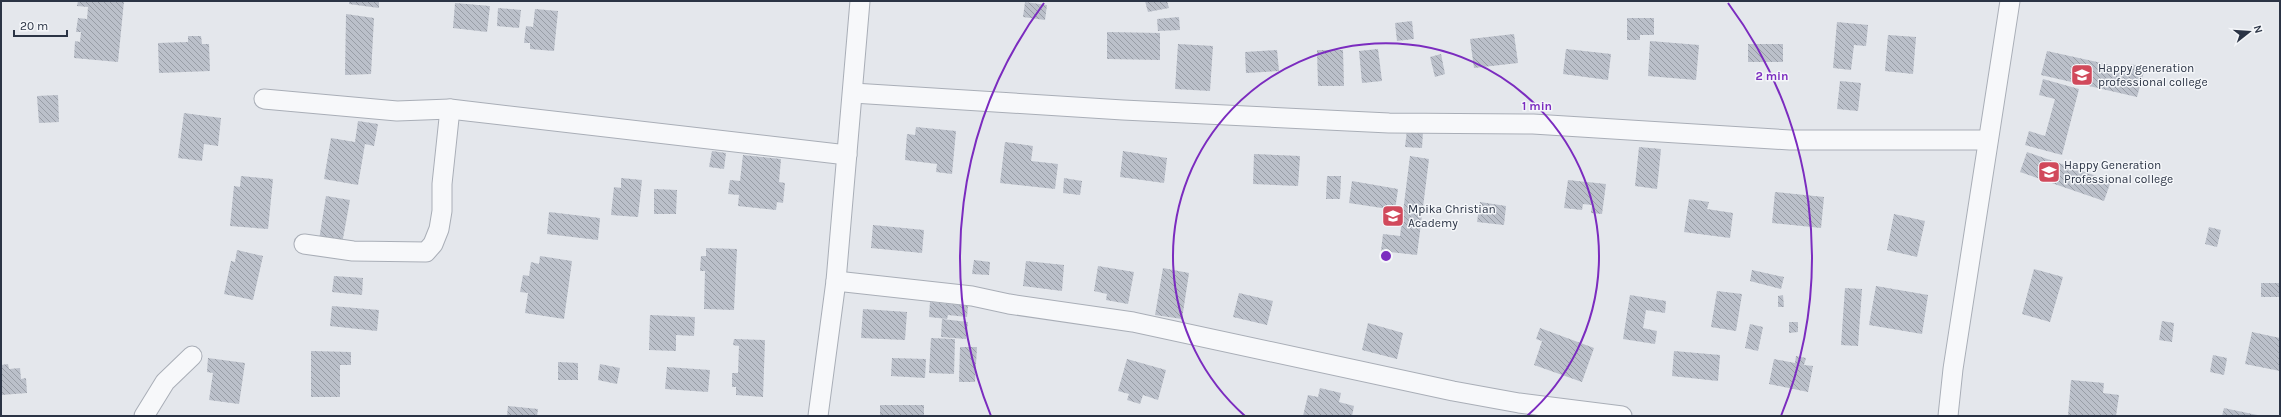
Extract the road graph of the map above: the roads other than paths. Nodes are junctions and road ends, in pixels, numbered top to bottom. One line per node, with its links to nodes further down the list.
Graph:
1 (860, 1): 3 (street)
2 (2010, 1): 6 (street)
3 (853, 93): 6 (street); 7 (street)
4 (264, 99): 5 (street)
5 (450, 109): 7 (street); 8 (street)
6 (1988, 140): 14 (street)
7 (847, 154): 9 (street)
8 (304, 244)
9 (836, 281): 12 (street); 13 (street)
10 (192, 356): 11 (street)
11 (144, 416)
12 (818, 416)
13 (1622, 416)
14 (1948, 416)

